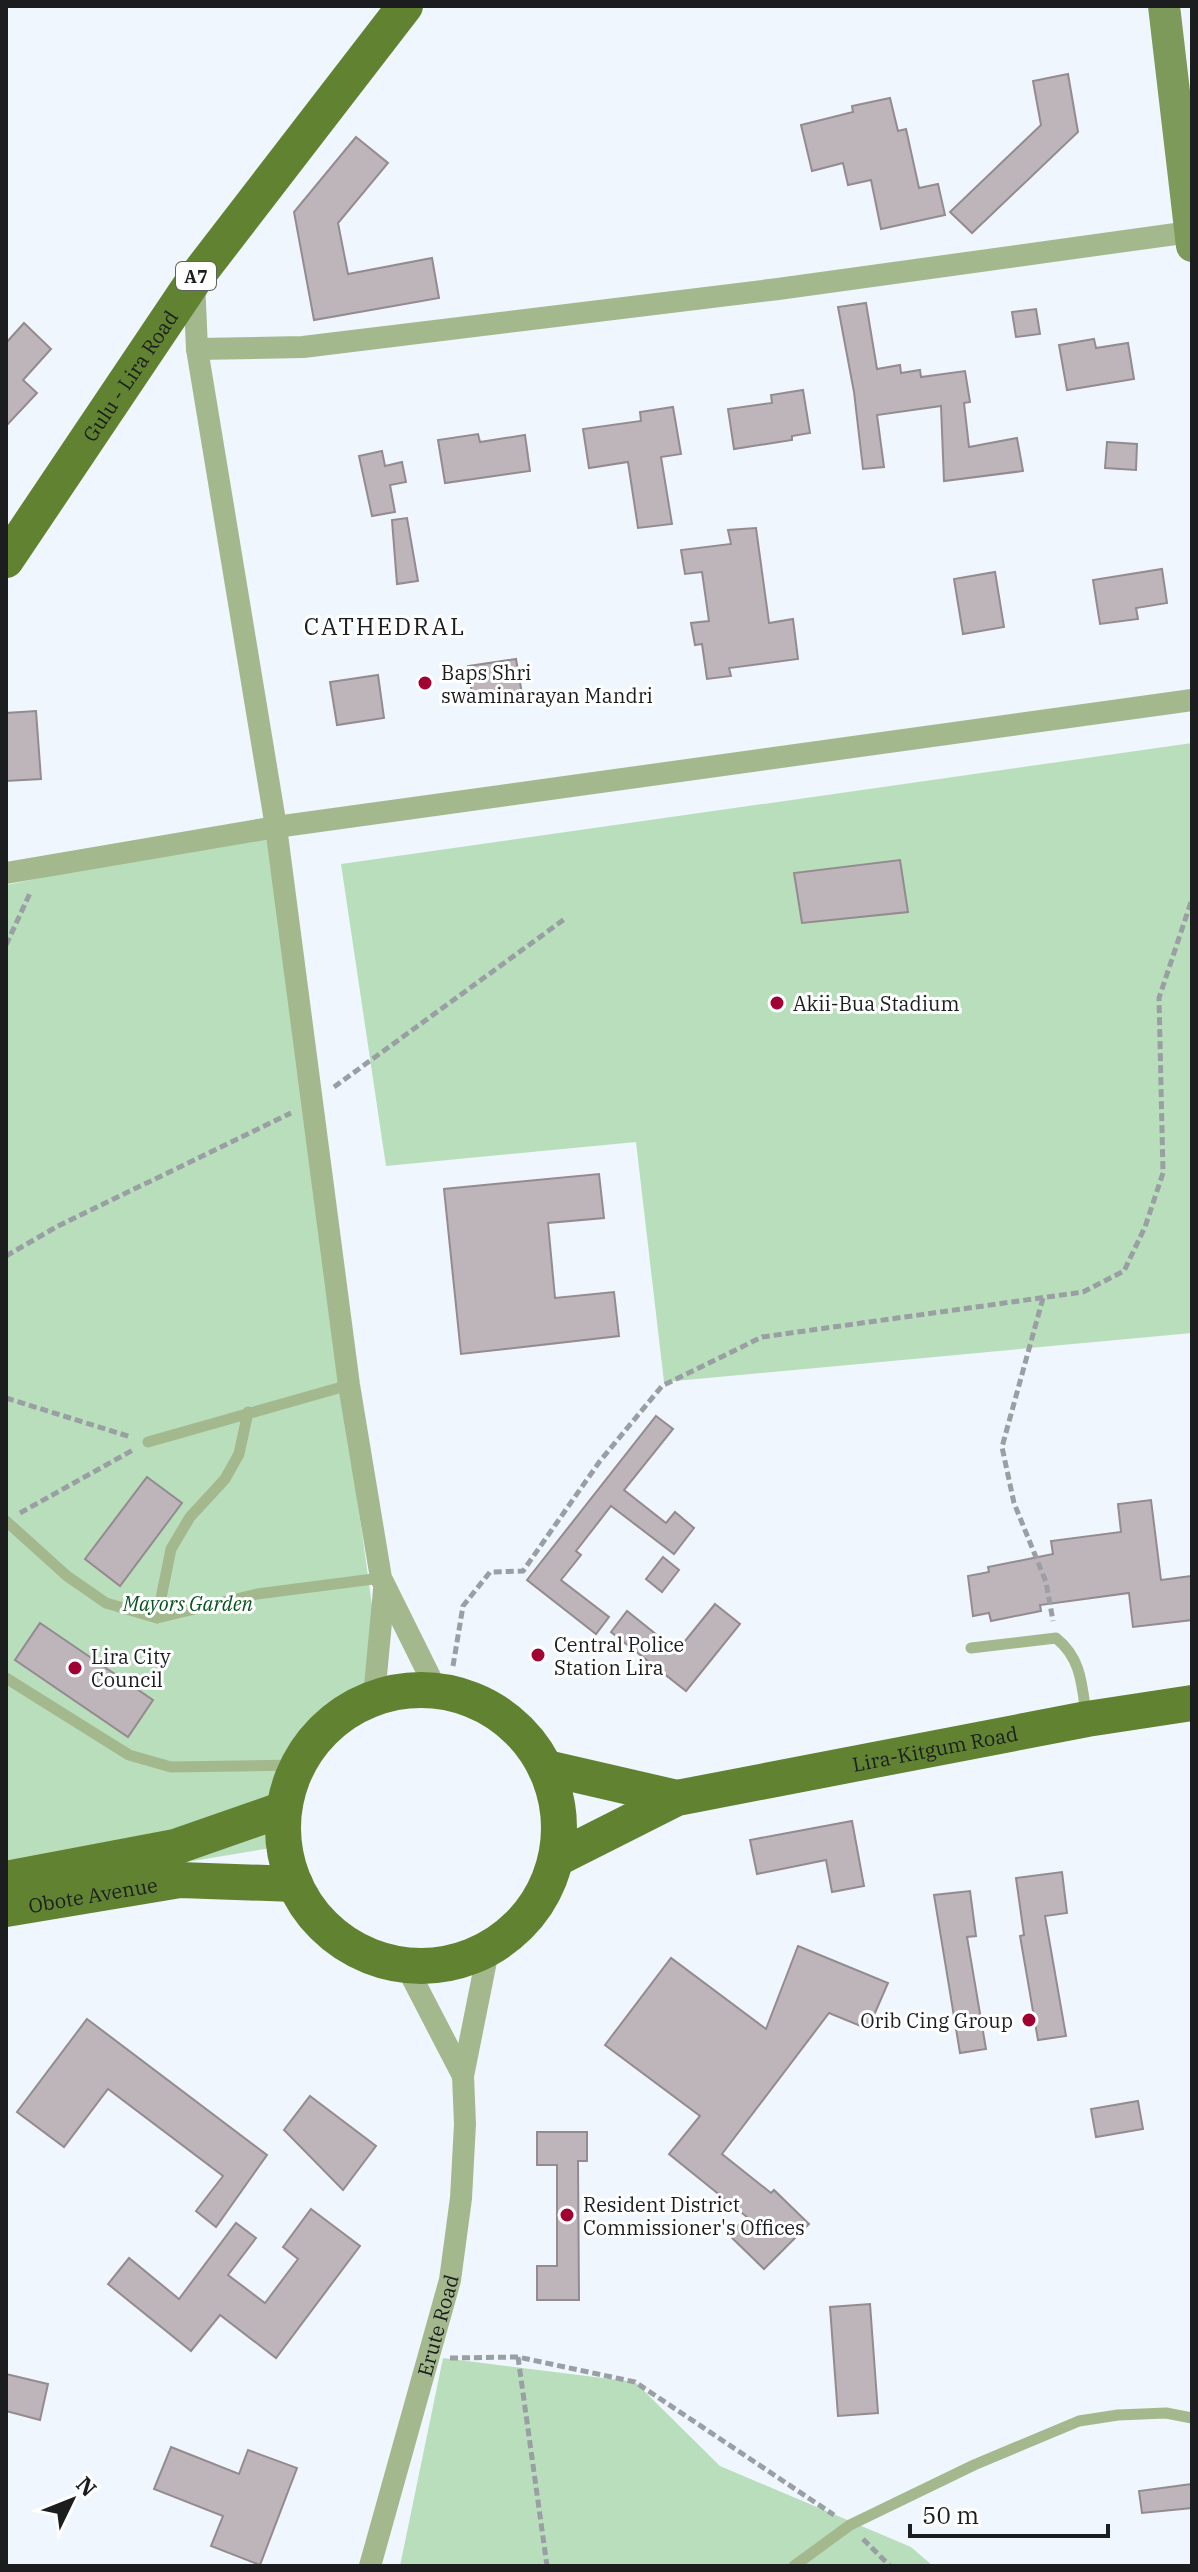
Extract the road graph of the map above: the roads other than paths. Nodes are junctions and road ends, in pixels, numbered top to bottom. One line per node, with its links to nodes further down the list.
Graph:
1 (405, 6): 4 (main road, Gulu - Lira Road / A7)
2 (1164, 6): 3 (main road)
3 (1191, 239): 5 (street)
4 (194, 280): 5 (street); 6 (main road, Gulu - Lira Road / A7)
5 (197, 349): 8 (street)
6 (6, 560)
7 (1192, 700): 8 (street)
8 (276, 827): 9 (street); 10 (street)
9 (6, 873)
10 (349, 1385): 11 (lane); 14 (street)
11 (248, 1412): 12 (lane); 15 (lane)
12 (148, 1442)
13 (6, 1520): 15 (lane)
14 (382, 1584): 15 (lane); 18 (street); 19 (street)
15 (157, 1618)
16 (971, 1648): 21 (lane)
17 (6, 1678): 22 (lane)
18 (442, 1690): 19 (main road); 23 (main road)
19 (374, 1697): 22 (main road)
20 (1192, 1703): 21 (main road, Lira-Kitgum Road)
21 (1087, 1719): 24 (main road, Lira-Kitgum Road)
22 (297, 1765): 25 (main road)
23 (547, 1768): 24 (main road, Lira-Kitgum Road); 26 (main road)
24 (677, 1798): 26 (main road, Lira-Kitgum Road)
25 (284, 1809): 27 (main road); 29 (main road)
26 (558, 1858): 31 (main road)
27 (177, 1863): 28 (main road, Obote Avenue); 29 (main road); 30 (main road, Obote Avenue)
28 (6, 1879)
29 (295, 1884): 32 (main road)
30 (6, 1909)
31 (488, 1951): 32 (main road); 33 (street)
32 (406, 1966): 33 (street)
33 (463, 2076): 35 (street, Erute Road)
34 (1192, 2418): 36 (lane)
35 (370, 2566)
36 (794, 2566)

